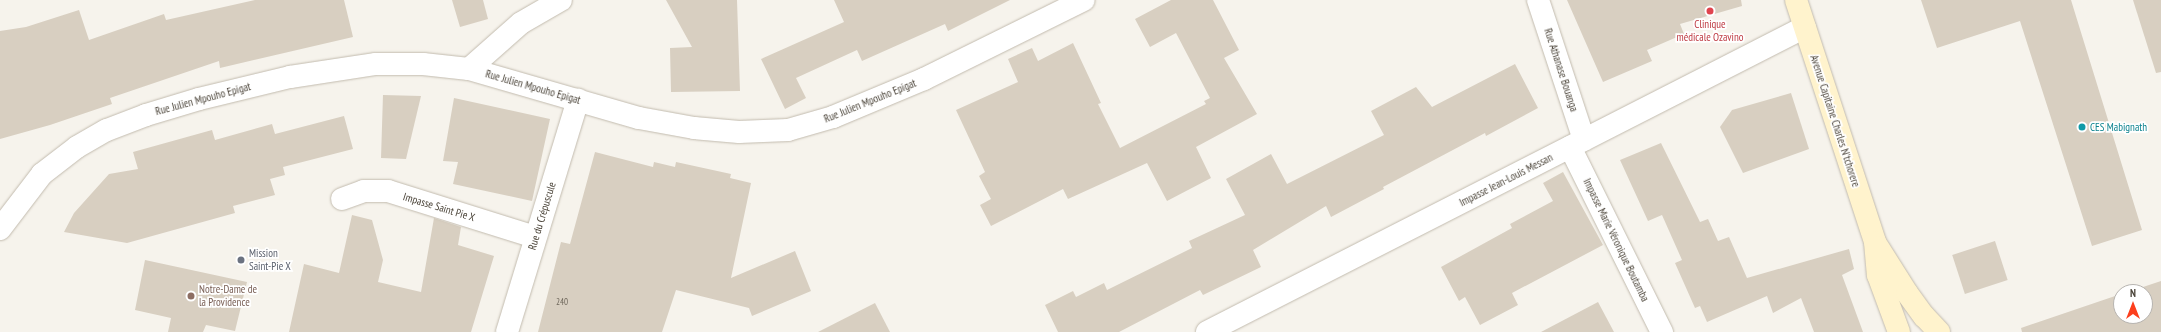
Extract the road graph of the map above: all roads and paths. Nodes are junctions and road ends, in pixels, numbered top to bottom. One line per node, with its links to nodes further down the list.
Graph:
1 (561, 0): 6 (street)
2 (1084, 0): 7 (street, Rue Julien Mpouho Epigat)
3 (1538, 0): 8 (street, Rue Athanase Bouanga)
4 (1796, 0): 5 (main road, Avenue Capitaine Charles N'tchorere)
5 (1805, 27): 8 (street, Impasse Jean-Louis Messan); 12 (main road, Avenue Capitaine Charles N'tchorere)
6 (469, 69): 7 (street, Rue Julien Mpouho Epigat); 10 (street, Rue Julien Mpouho Epigat)
7 (578, 100): 11 (street, Rue du Crépuscule)
8 (1577, 144): 14 (street, Impasse Jean-Louis Messan); 15 (street, Impasse Marie Véronique Boutamba)
9 (342, 198): 11 (street, Impasse Saint Pie X)
10 (0, 228)
11 (535, 236): 13 (street, Rue du Crépuscule)
12 (1875, 242): 16 (main road); 17 (main road)
13 (507, 332)
14 (1207, 332)
15 (1662, 332)
16 (1899, 332)
17 (1939, 332)

